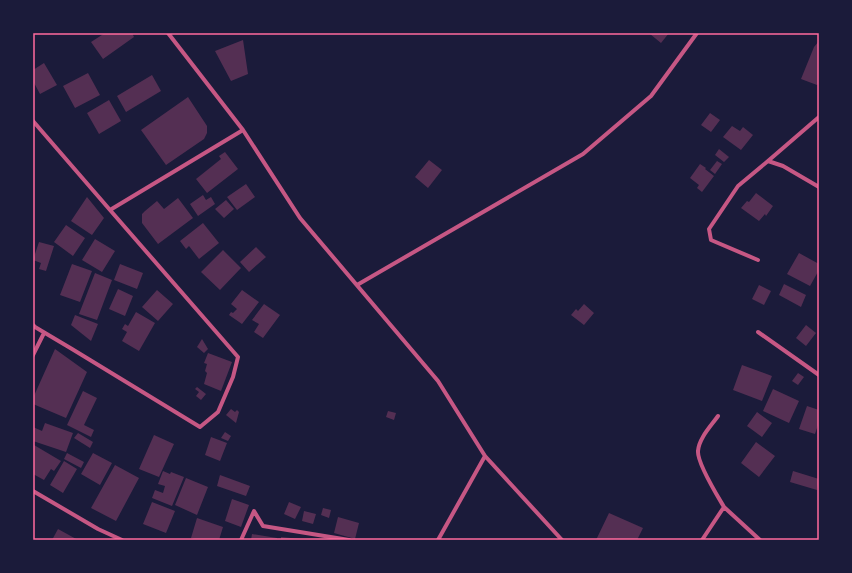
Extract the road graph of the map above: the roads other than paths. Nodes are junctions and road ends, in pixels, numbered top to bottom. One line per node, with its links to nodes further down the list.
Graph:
1 (168, 33): 5 (street)
2 (697, 33): 10 (street)
3 (819, 117): 6 (street)
4 (33, 121): 8 (street)
5 (243, 130): 8 (street); 10 (street)
6 (768, 161): 7 (street); 9 (street)
7 (819, 187)
8 (110, 210): 13 (street)
9 (758, 260)
10 (357, 285): 17 (street)
11 (33, 325): 13 (street)
12 (758, 332): 15 (street)
13 (44, 333): 14 (street)
14 (33, 355)
15 (819, 375)
16 (718, 416): 19 (street)
17 (485, 456): 23 (street); 24 (street)
18 (33, 490): 20 (street)
19 (724, 507): 25 (street); 26 (street)
20 (122, 540)
21 (241, 540): 22 (street)
22 (349, 540)
23 (438, 540)
24 (562, 540)
25 (702, 540)
26 (760, 540)

